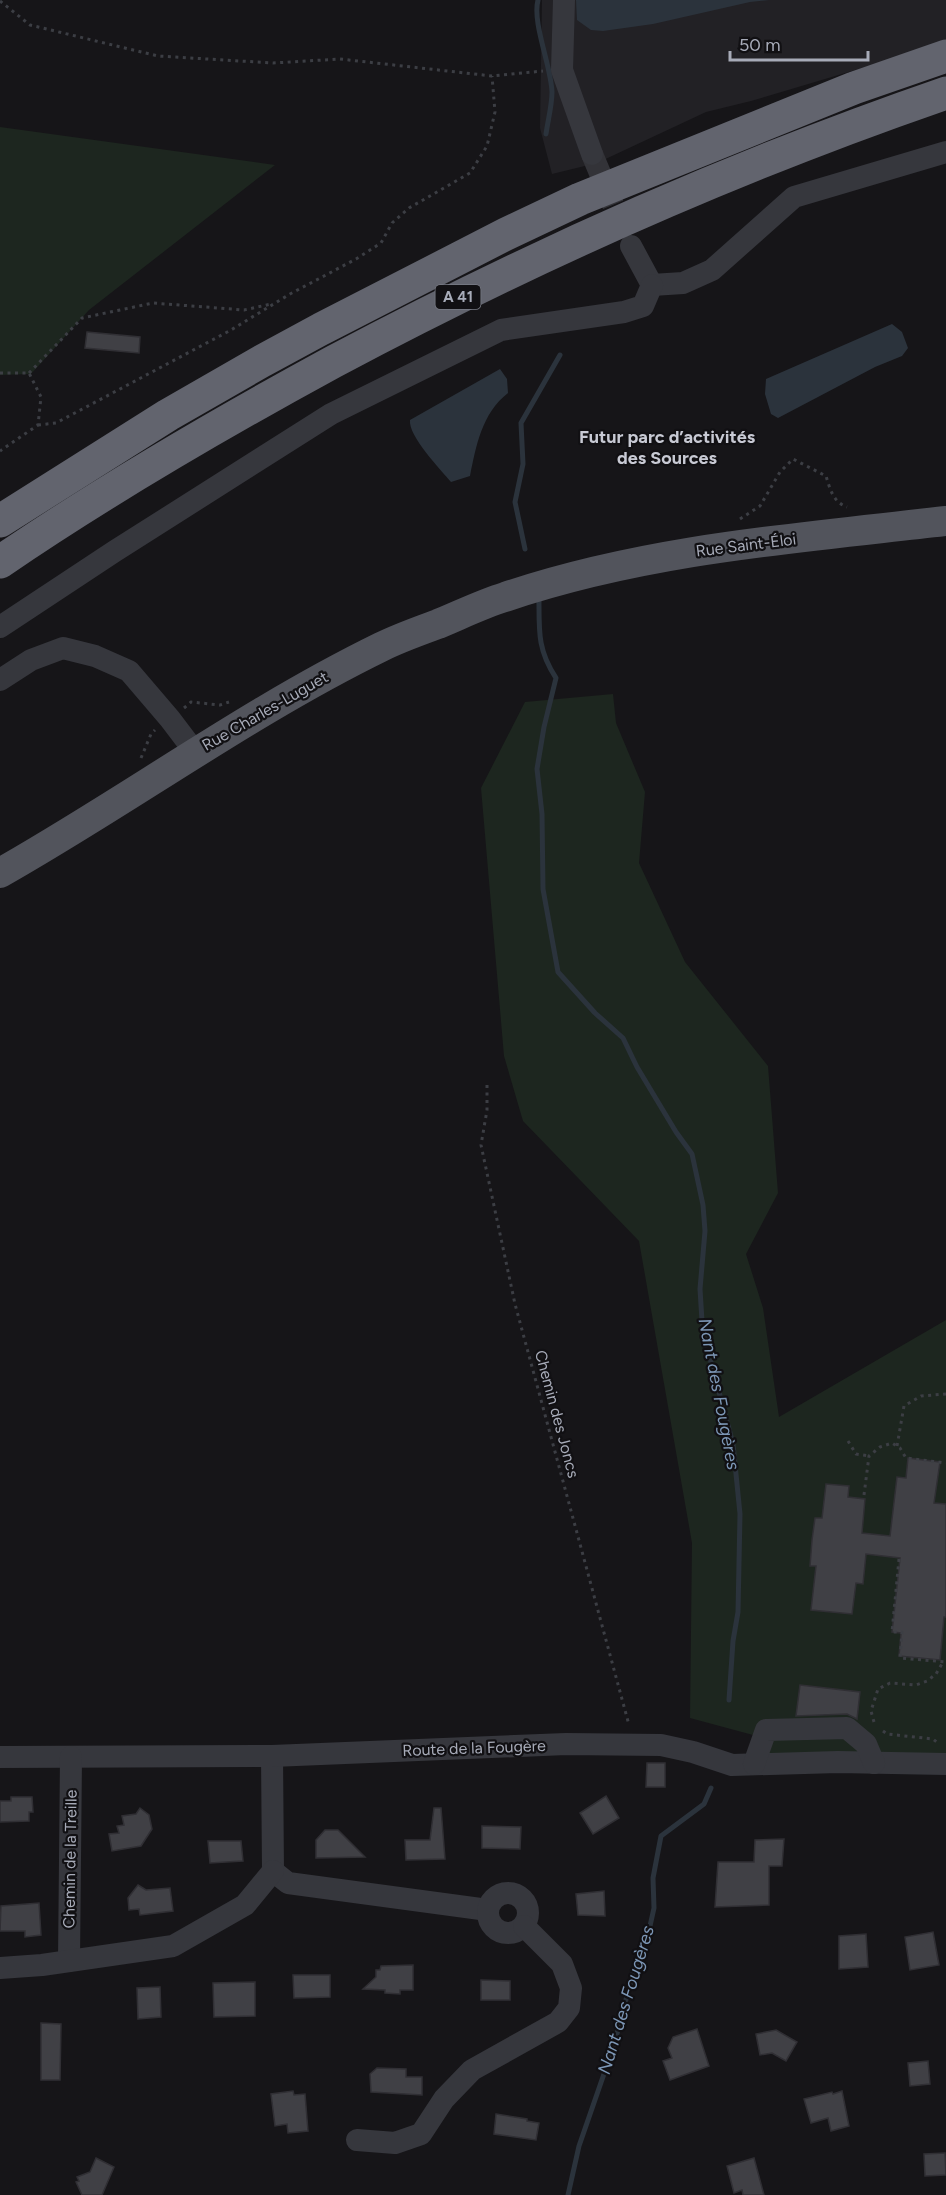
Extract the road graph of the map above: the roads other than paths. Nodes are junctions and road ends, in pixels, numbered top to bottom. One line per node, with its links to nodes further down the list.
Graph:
1 (564, 0): 7 (street)
2 (946, 42): 5 (highway)
3 (946, 56): 5 (highway, A 41)
4 (946, 93): 12 (highway, A 41)
5 (819, 102): 10 (highway, A 41)
6 (946, 152): 9 (street)
7 (592, 154)
8 (631, 246): 9 (street)
9 (651, 285): 14 (street)
10 (0, 521)
11 (946, 521): 13 (main road, Rue Saint-Éloi)
12 (0, 562)
13 (548, 584): 16 (main road, Rue Charles-Luguet)
14 (0, 627)
15 (0, 680): 16 (street)
16 (195, 752): 17 (main road, Rue Charles-Luguet)
17 (0, 873)
18 (272, 1756): 20 (street, Route de la Fougère); 22 (street, Route de la Fougère); 24 (street)
19 (0, 1757): 20 (street, Route de la Fougère)
20 (71, 1757): 27 (street, Chemin de la Treille)
21 (874, 1763): 22 (street, Route de la Fougère); 22 (street); 23 (street, Route de la Fougère)
22 (754, 1764)
23 (942, 1764)
24 (273, 1871): 25 (street); 27 (street)
25 (488, 1910): 26 (street); 26 (street)
26 (524, 1926): 29 (street)
27 (69, 1961): 28 (street)
28 (0, 1968)
29 (357, 2140)

